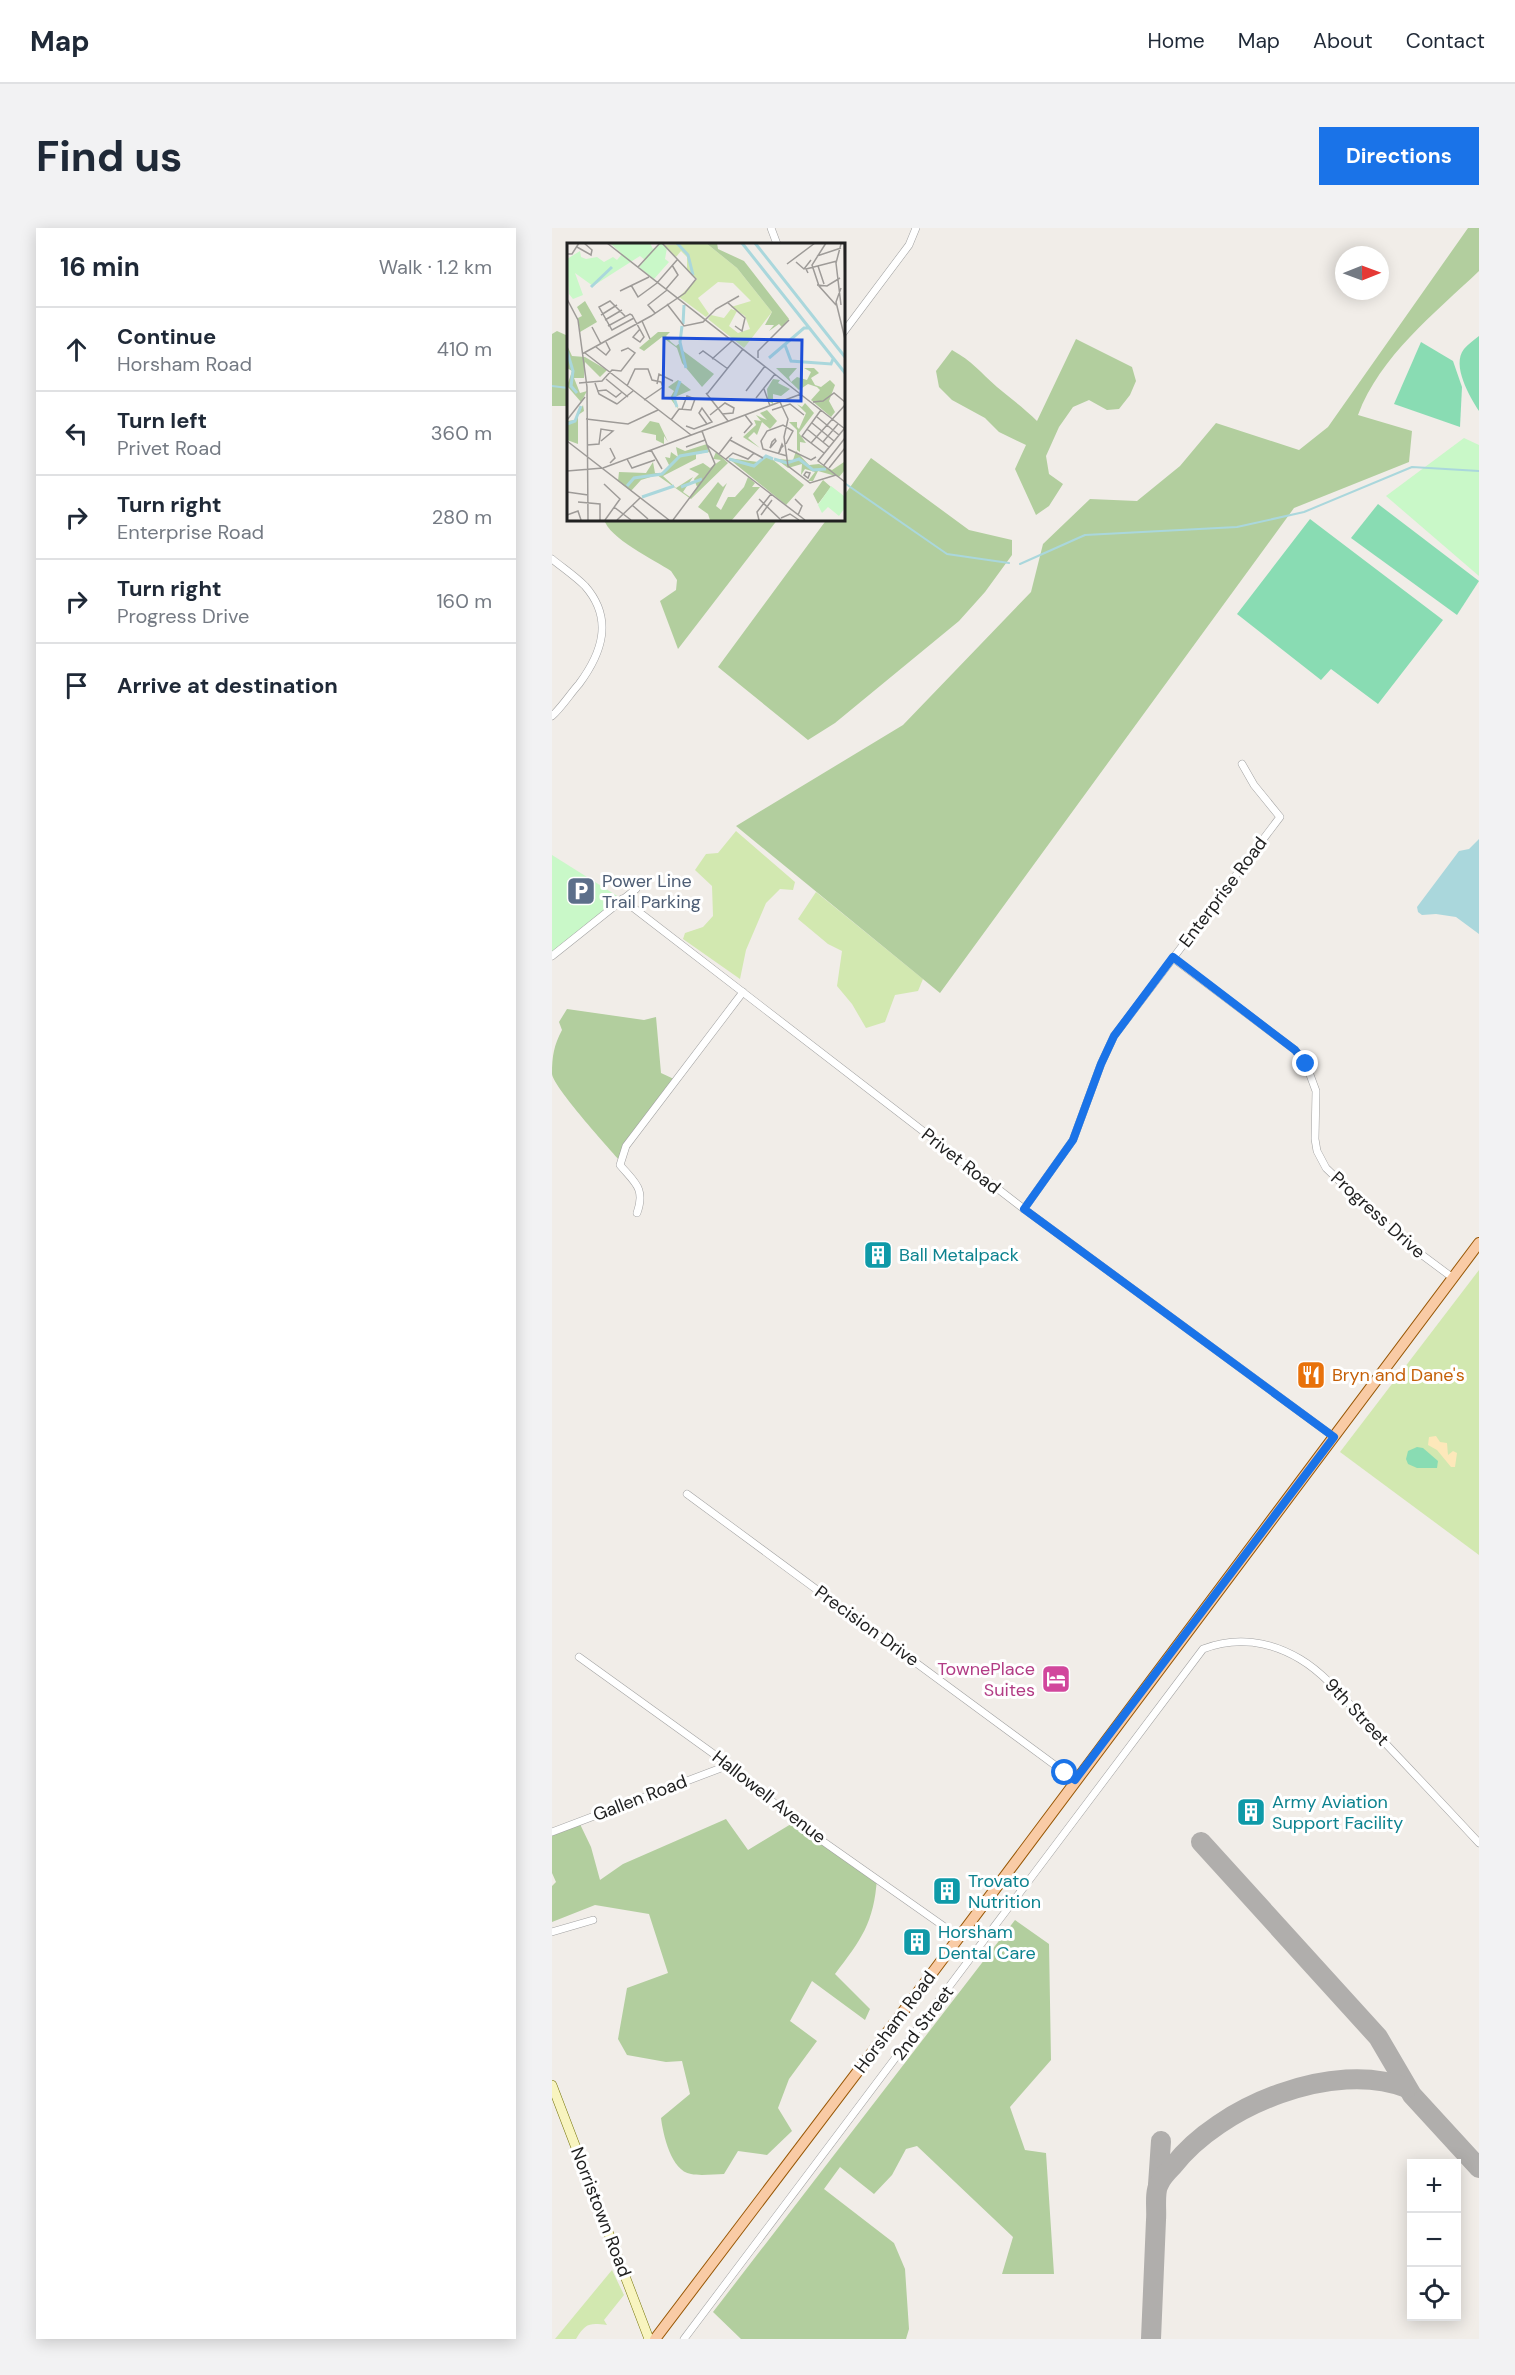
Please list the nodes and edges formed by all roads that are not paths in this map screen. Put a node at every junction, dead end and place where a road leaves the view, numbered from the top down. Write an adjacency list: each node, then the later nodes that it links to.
1 (771, 228): 3 (street)
2 (916, 228): 4 (street)
3 (777, 243)
4 (846, 323)
5 (552, 560): 6 (street)
6 (552, 716)
7 (1242, 764): 11 (street, Enterprise Road)
8 (636, 889): 9 (street)
9 (622, 899): 10 (street); 12 (street, Privet Road)
10 (552, 956)
11 (1173, 957): 13 (street, Enterprise Road); 16 (street, Progress Drive)
12 (742, 992): 13 (street, Privet Road); 14 (street)
13 (1024, 1209): 17 (street, Privet Road)
14 (637, 1213)
15 (1479, 1243): 16 (main road, Horsham Road)
16 (1453, 1278): 17 (main road, Horsham Road)
17 (1334, 1437): 22 (main road, Horsham Road)
18 (687, 1494): 22 (street, Precision Drive)
19 (1203, 1649): 24 (street, 9th Street); 31 (street, 2nd Street)
20 (579, 1657): 21 (street, Hallowell Avenue)
21 (729, 1765): 23 (street, Gallen Road); 27 (street, Hallowell Avenue)
22 (1075, 1780): 27 (main road, Horsham Road)
23 (552, 1832)
24 (1479, 1844)
25 (593, 1920): 26 (street)
26 (552, 1932)
27 (959, 1937): 30 (main road, Horsham Road)
28 (552, 2085): 29 (main road, Norristown Road)
29 (649, 2339)
30 (656, 2339)
31 (684, 2339)

